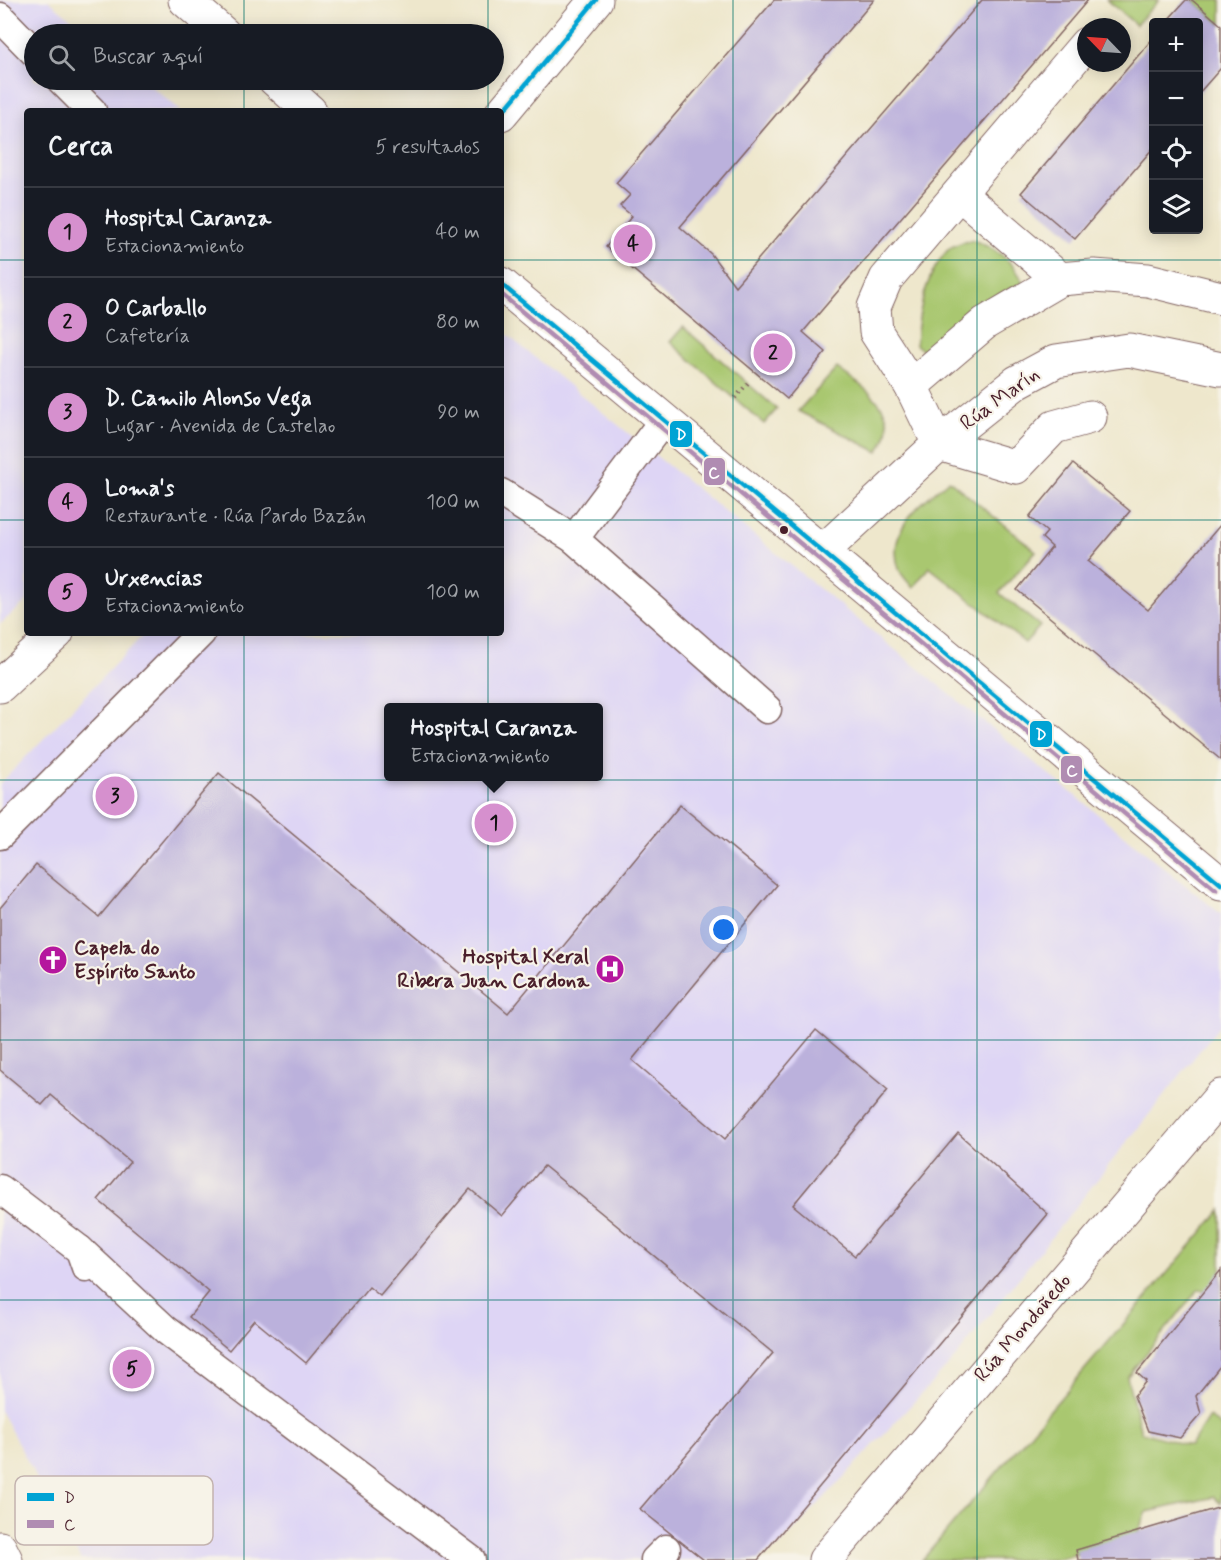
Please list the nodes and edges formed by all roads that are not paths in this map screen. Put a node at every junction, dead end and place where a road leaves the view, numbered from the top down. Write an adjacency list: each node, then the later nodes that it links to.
1 (185, 0): 4 (street)
2 (596, 0): 11 (street)
3 (0, 16): 5 (lane)
4 (213, 24)
5 (24, 41)
6 (1077, 55): 12 (street)
7 (72, 90): 9 (lane)
8 (286, 90): 10 (street)
9 (89, 108)
10 (307, 108)
11 (504, 110)
12 (960, 194): 13 (street); 17 (street)
13 (1060, 279): 15 (street); 17 (street)
14 (504, 287): 19 (street)
15 (1221, 298)
16 (1221, 369): 20 (street, Rúa Marín)
17 (911, 386): 20 (street)
18 (1090, 417): 20 (street)
19 (663, 421): 22 (lane); 23 (street)
20 (939, 444): 23 (street, Rúa Marín)
21 (504, 495): 22 (lane)
22 (574, 539): 27 (lane)
23 (822, 552): 29 (street)
24 (54, 636): 26 (street)
25 (198, 636): 28 (lane)
26 (0, 686)
27 (767, 709)
28 (0, 835)
29 (1221, 884)
30 (1221, 1096): 37 (street, Rúa Mondoñedo)
31 (0, 1189): 32 (lane)
32 (80, 1250): 33 (lane); 36 (lane)
33 (95, 1290)
34 (0, 1548): 35 (street)
35 (6, 1560)
36 (471, 1560)
37 (825, 1560)

